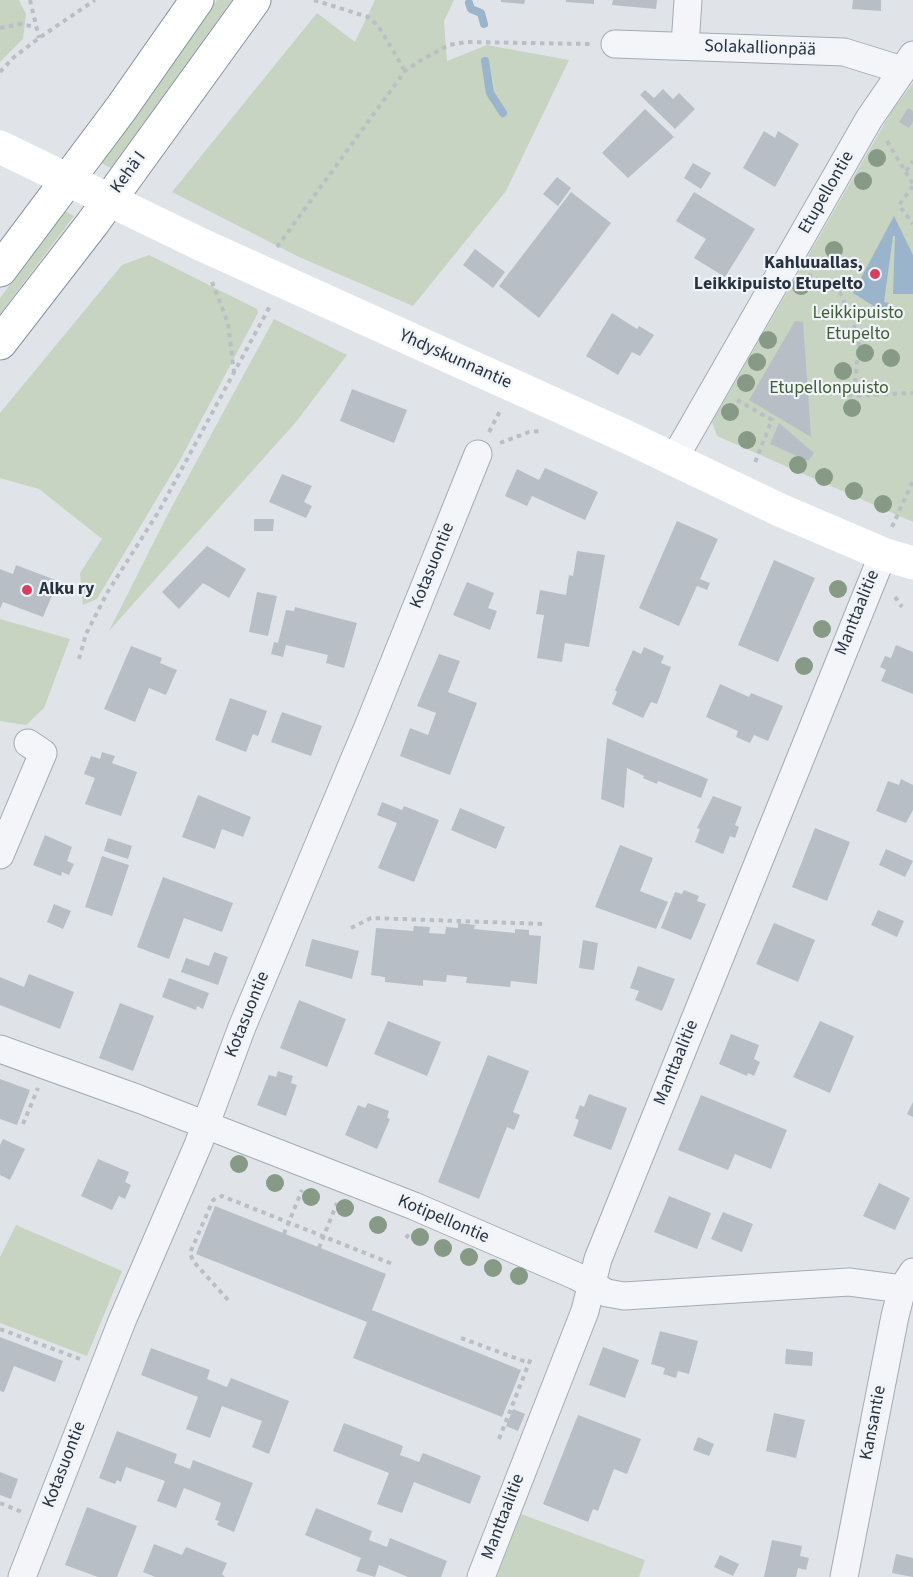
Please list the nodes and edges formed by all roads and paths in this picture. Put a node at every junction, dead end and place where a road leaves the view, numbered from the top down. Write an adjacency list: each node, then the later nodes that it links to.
1 (30, 0): 7 (path)
2 (95, 0): 9 (path)
3 (197, 0): 23 (main road)
4 (254, 0): 26 (main road, Kehä I)
5 (314, 0): 13 (path)
6 (688, 0): 11 (street)
7 (35, 27): 8 (path); 9 (path)
8 (0, 28)
9 (39, 38): 14 (path)
10 (615, 44): 11 (street, Solakallionpää); 13 (path)
11 (685, 46): 12 (street, Solakallionpää)
12 (908, 62): 22 (street, Etupellontie)
13 (405, 71): 21 (path)
14 (0, 72)
15 (882, 133): 18 (path)
16 (0, 147): 34 (main road, Yhdyskunnantie, bridge)
17 (913, 161): 18 (path)
18 (906, 171): 19 (path)
19 (913, 185): 20 (path)
20 (913, 224)
21 (272, 255)
22 (786, 261): 28 (street, Etupellontie); 31 (path)
23 (0, 270)
24 (210, 278): 27 (path)
25 (272, 301): 27 (path)
26 (0, 343)
27 (234, 374): 39 (path)
28 (715, 387): 34 (street, Etupellontie); 35 (path)
29 (830, 392): 31 (path)
30 (913, 393): 31 (path)
31 (854, 396)
32 (544, 431): 33 (path)
33 (478, 454): 47 (street, Kotasuontie)
34 (674, 459): 37 (main road, Yhdyskunnantie)
35 (754, 466)
36 (913, 481): 37 (path)
37 (896, 558): 38 (path); 56 (street, Manttaalitie)
38 (902, 607)
39 (79, 658)
40 (28, 743): 41 (street)
41 (0, 855)
42 (545, 924): 43 (path)
43 (351, 928)
44 (0, 1049): 45 (street, Kotipellontie)
45 (48, 1065): 46 (path); 47 (street, Kotipellontie)
46 (23, 1124)
47 (206, 1126): 56 (street, Kotipellontie); 66 (street, Kotasuontie)
48 (304, 1184): 50 (path)
49 (339, 1198): 52 (path)
50 (289, 1223): 51 (path); 52 (path); 57 (path)
51 (284, 1234)
52 (323, 1236): 53 (path); 54 (path)
53 (319, 1248)
54 (395, 1265)
55 (907, 1281): 56 (street, Kotipellontie); 68 (street, Kansantie)
56 (592, 1284): 67 (street, Manttaalitie)
57 (228, 1300)
58 (0, 1329): 60 (path)
59 (461, 1338): 62 (path)
60 (69, 1354)
61 (531, 1358): 62 (path)
62 (529, 1363): 63 (path)
63 (499, 1439)
64 (0, 1503): 65 (path)
65 (11, 1508)
66 (22, 1577)
67 (481, 1577)
68 (844, 1577)

